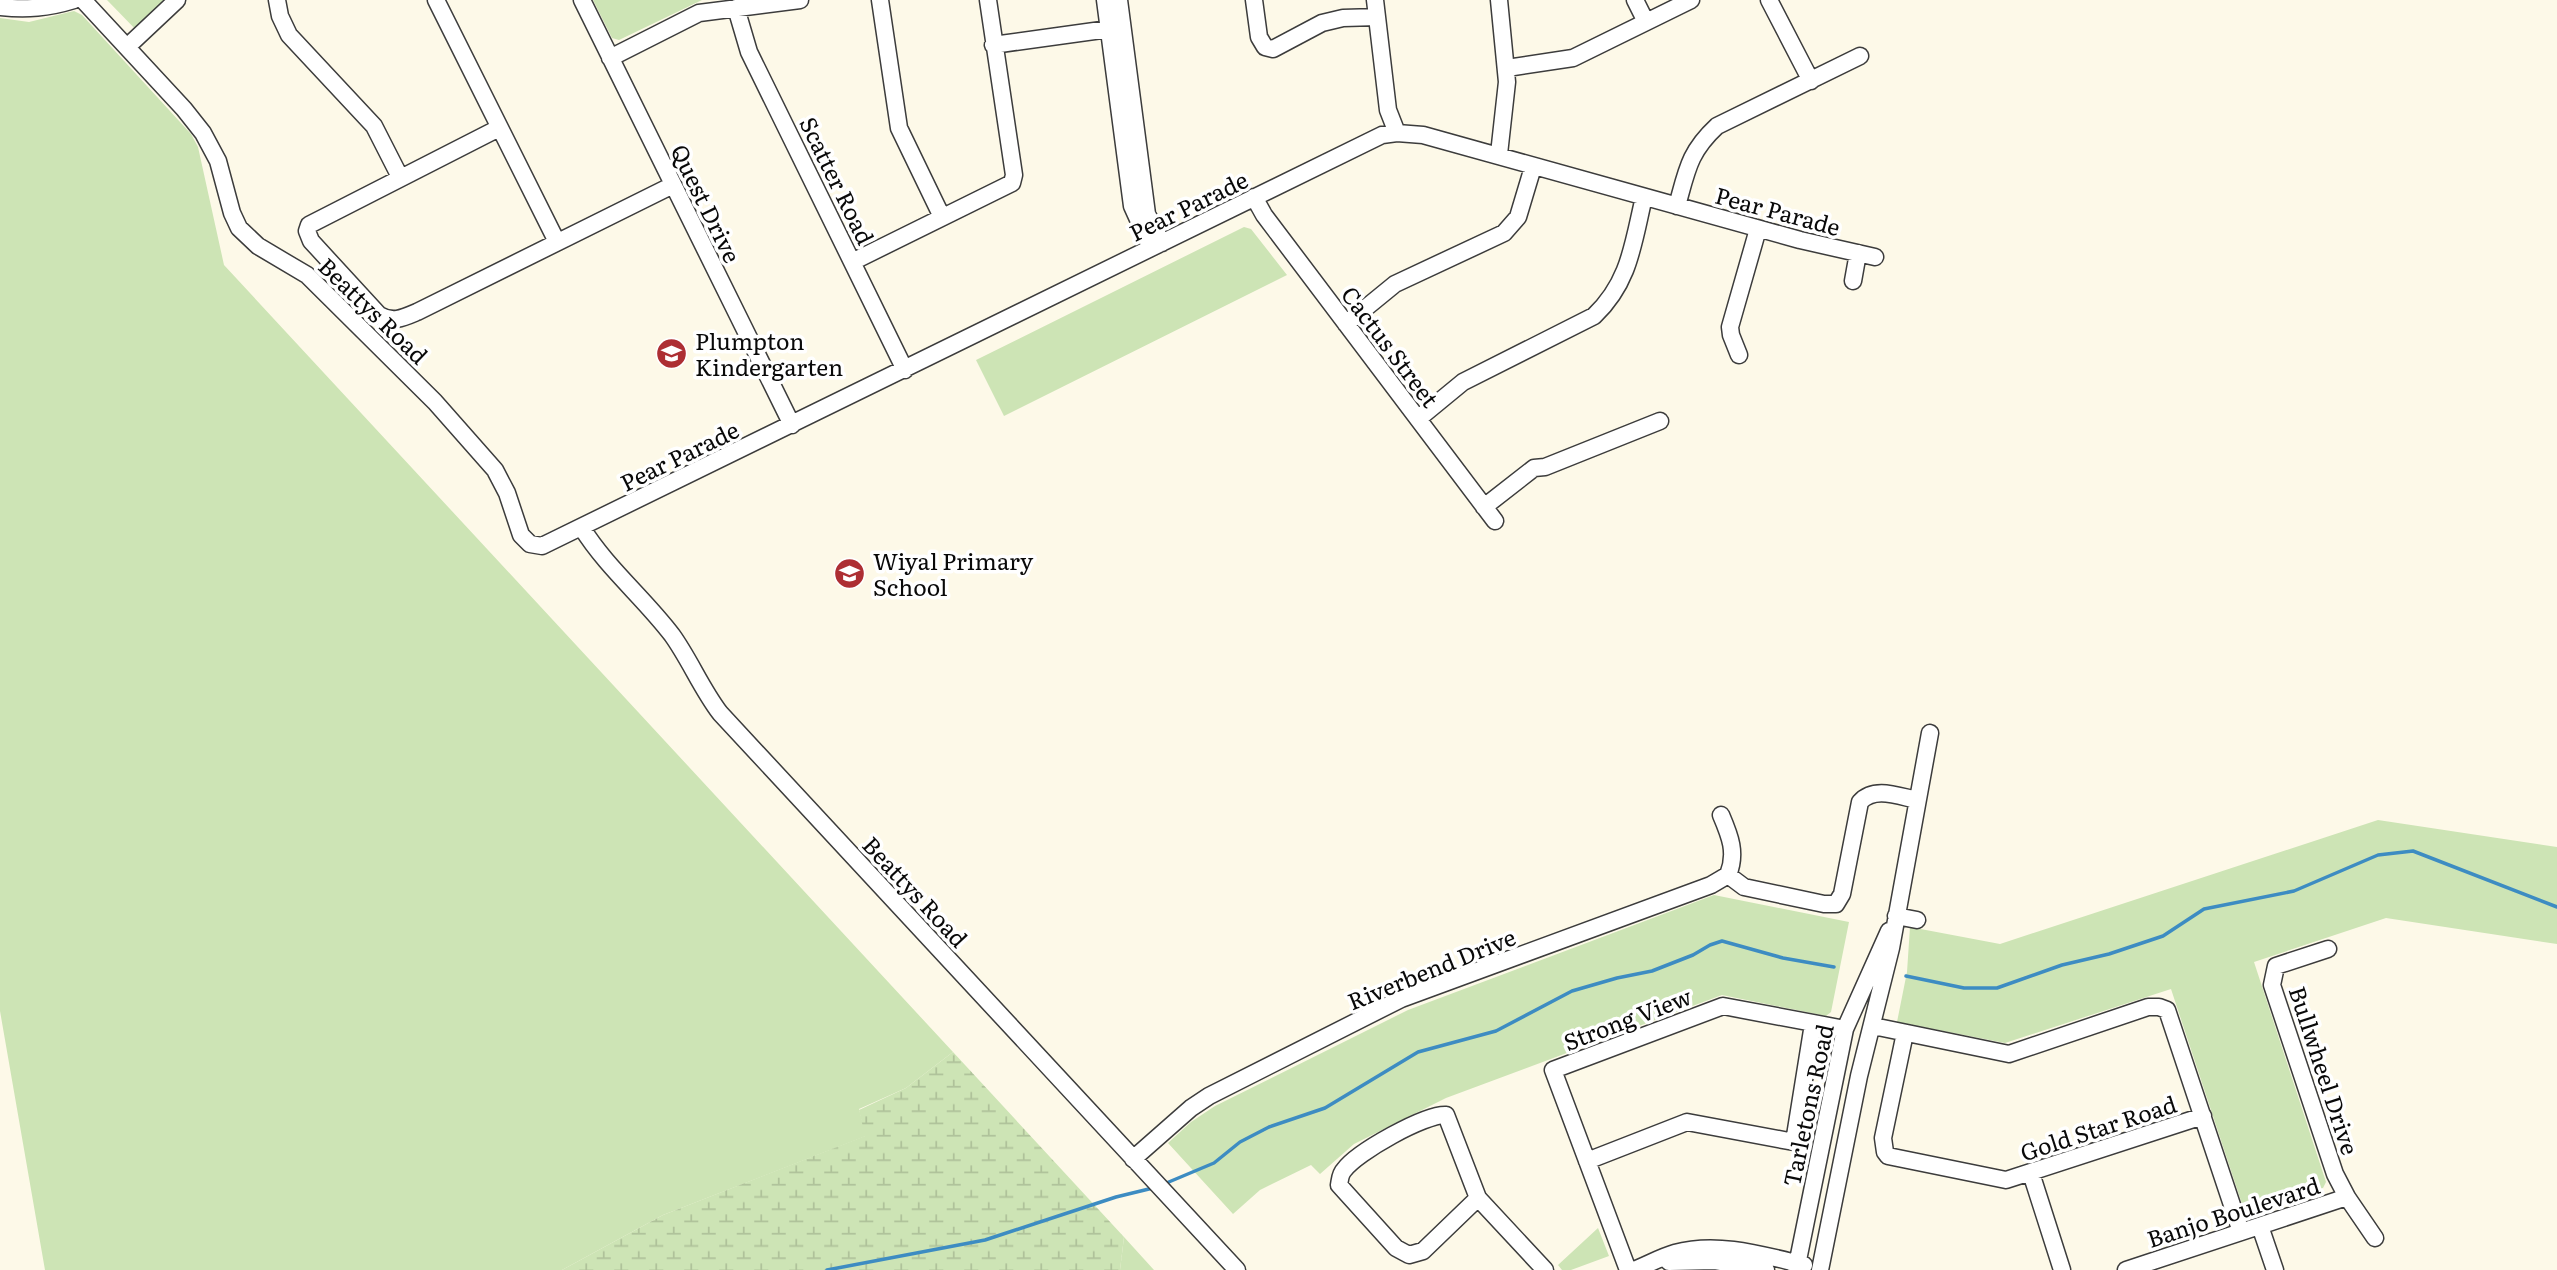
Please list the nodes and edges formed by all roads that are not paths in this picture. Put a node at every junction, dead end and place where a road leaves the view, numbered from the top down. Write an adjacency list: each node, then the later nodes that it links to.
1 (52, 0): 19 (street)
2 (74, 0): 20 (street)
3 (83, 0): 26 (street, Beattys Road)
4 (177, 0): 26 (street)
5 (277, 0): 37 (street)
6 (436, 0): 33 (street)
7 (582, 0): 28 (street, Quest Drive)
8 (800, 0): 21 (street)
9 (880, 0): 42 (street)
10 (988, 0): 25 (street)
11 (1105, 0): 24 (street)
12 (1118, 0): 24 (street)
13 (1254, 0): 22 (street)
14 (1375, 0): 22 (street)
15 (1499, 0): 29 (street)
16 (1634, 0): 23 (street)
17 (1691, 0): 23 (street)
18 (1769, 0): 31 (street)
19 (0, 1)
20 (0, 7)
21 (736, 8): 28 (street); 46 (street, Scatter Road)
22 (1377, 17): 34 (street)
23 (1646, 22): 29 (street)
24 (1115, 28): 25 (street); 45 (street)
25 (993, 45): 42 (street)
26 (127, 47): 57 (street, Beattys Road)
27 (1860, 56): 30 (street)
28 (610, 58): 38 (street, Quest Drive)
29 (1507, 68): 35 (street)
30 (1831, 71): 31 (street); 32 (street)
31 (1811, 81): 41 (street)
32 (1839, 87)
33 (499, 128): 37 (street); 44 (street)
34 (1397, 132): 35 (street, Pear Parade); 39 (street, Pear Parade)
35 (1499, 154): 36 (street, Pear Parade)
36 (1533, 167): 40 (street, Pear Parade); 48 (street)
37 (400, 177): 44 (street)
38 (673, 184): 44 (street); 53 (street, Quest Drive)
39 (1254, 197): 45 (street, Pear Parade); 48 (street, Cactus Street)
40 (1644, 197): 41 (street, Pear Parade); 51 (street)
41 (1677, 206): 43 (street, Pear Parade)
42 (942, 217): 46 (street)
43 (1758, 229): 47 (street, Pear Parade); 49 (street)
44 (557, 242)
45 (1157, 246): 50 (street, Pear Parade)
46 (852, 261): 50 (street, Scatter Road)
47 (1853, 281)
48 (1346, 324): 51 (street, Cactus Street)
49 (1739, 355)
50 (905, 370): 53 (street, Pear Parade)
51 (1418, 419): 54 (street, Cactus Street)
52 (1660, 421): 54 (street)
53 (792, 425): 56 (street, Pear Parade)
54 (1484, 507): 55 (street, Cactus Street)
55 (1495, 521)
56 (582, 528): 57 (street, Pear Parade); 70 (street, Beattys Road)
57 (557, 540)
58 (1930, 733): 59 (street, Tarletons Road)
59 (1917, 800): 61 (street); 62 (street, Tarletons Road)
60 (1721, 815): 61 (street)
61 (1728, 875): 70 (street, Riverbend Drive)
62 (1896, 916): 63 (street); 66 (street, Tarletons Road); 67 (street, Tarletons Road)
63 (1917, 920)
64 (2328, 949): 73 (street, Bullwheel Drive)
65 (1813, 1024): 67 (street, Strong View); 71 (street); 71 (street, Strong View)
66 (1873, 1026): 68 (street); 80 (street, Tarletons Road)
67 (1844, 1029): 80 (street, Tarletons Road)
68 (1905, 1033): 69 (street); 72 (street, Gold Star Road)
69 (2203, 1116): 72 (street, Gold Star Road); 76 (street)
70 (1133, 1159): 81 (street, Beattys Road)
71 (1587, 1161): 83 (street, Strong View)
72 (2031, 1173): 85 (street)
73 (2347, 1197): 75 (street, Banjo Boulevard); 77 (street, Banjo Boulevard)
74 (1478, 1198): 74 (street); 82 (street)
75 (2260, 1226): 76 (street, Banjo Boulevard); 87 (street)
76 (2241, 1232): 78 (street, Banjo Boulevard)
77 (2375, 1238)
78 (2157, 1265): 86 (street, Banjo Boulevard)
79 (1640, 1268): 80 (street); 84 (street)
80 (1812, 1268)
81 (1237, 1270)
82 (1545, 1270)
83 (1628, 1270)
84 (1766, 1270)
85 (2062, 1270)
86 (2126, 1270)
87 (2274, 1270)

